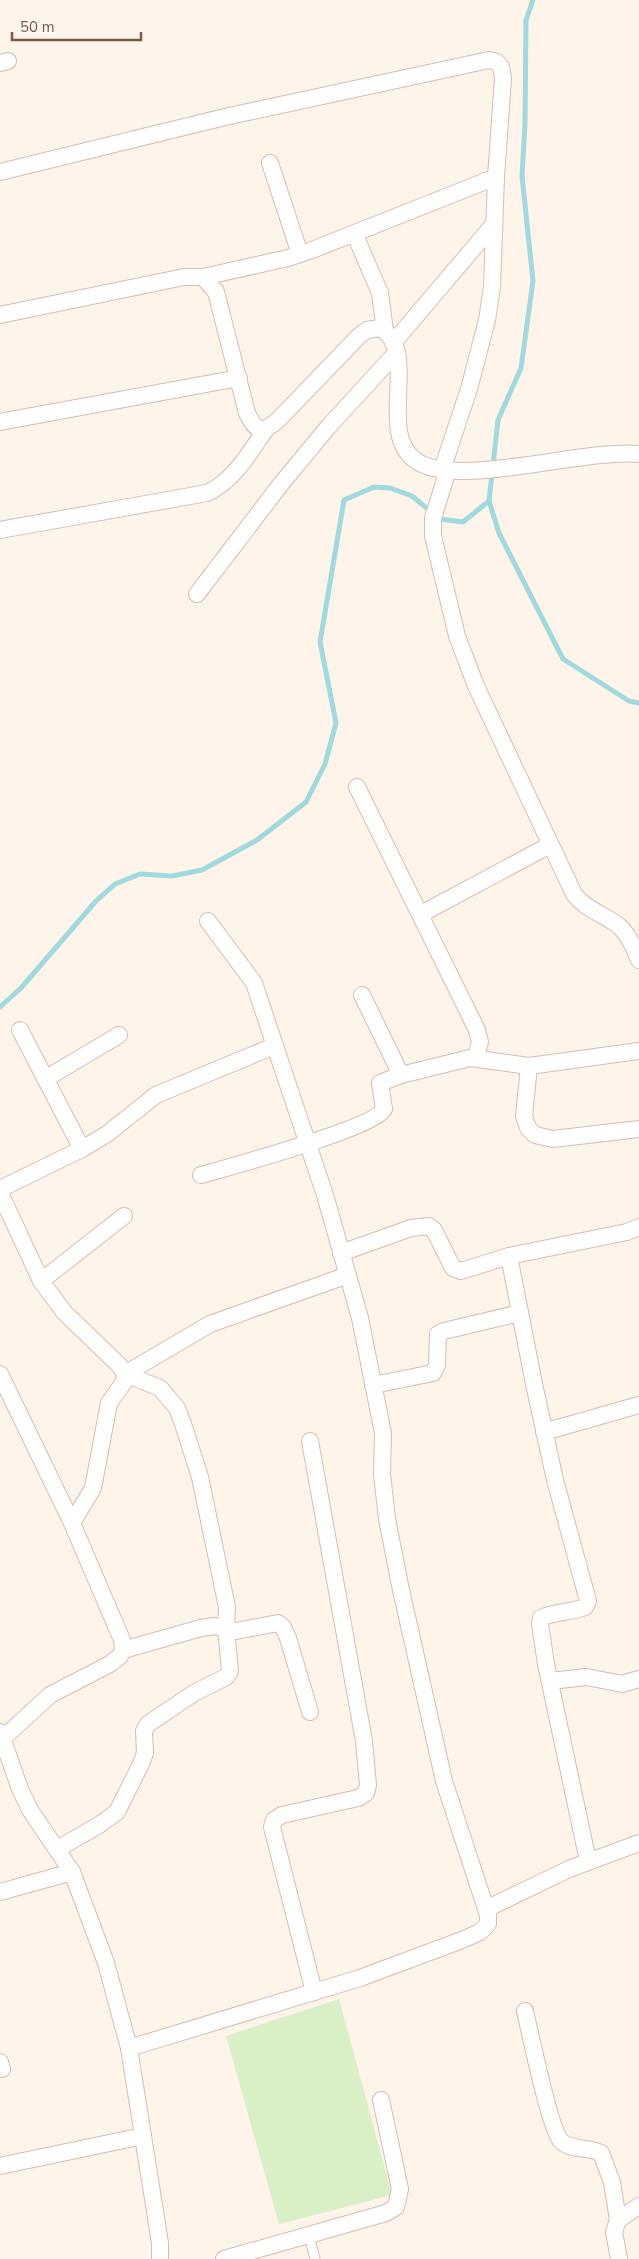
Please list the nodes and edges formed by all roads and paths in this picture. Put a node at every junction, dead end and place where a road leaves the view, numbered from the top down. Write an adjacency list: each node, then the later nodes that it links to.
1 (270, 163): 6 (street)
2 (0, 172): 3 (street)
3 (496, 177): 4 (street); 5 (street)
4 (494, 224): 9 (street); 14 (street)
5 (355, 235): 6 (street); 9 (street)
6 (300, 254): 7 (street)
7 (203, 277): 8 (street); 10 (street)
8 (0, 316)
9 (391, 342): 12 (street); 14 (street); 16 (street)
10 (239, 378): 11 (street); 12 (street)
11 (0, 422)
12 (266, 429): 15 (street)
13 (639, 454): 14 (street)
14 (445, 470): 18 (street)
15 (0, 530)
16 (197, 594)
17 (357, 787): 19 (street)
18 (550, 844): 19 (street); 21 (street)
19 (421, 914): 27 (street)
20 (208, 921): 25 (street)
21 (639, 960)
22 (362, 995): 29 (street)
23 (20, 1030): 30 (street)
24 (119, 1035): 30 (street)
25 (274, 1046): 32 (street); 33 (street)
26 (639, 1051): 28 (street)
27 (476, 1057): 28 (street); 29 (street)
28 (529, 1066): 31 (street)
29 (401, 1075): 32 (street)
30 (46, 1079): 33 (street)
31 (639, 1129)
32 (308, 1143): 34 (street); 39 (street)
33 (82, 1149): 35 (street)
34 (200, 1175)
35 (0, 1189)
36 (0, 1193): 42 (street)
37 (124, 1216): 42 (street)
38 (639, 1228): 40 (street)
39 (341, 1253): 40 (street); 41 (street)
40 (509, 1256): 43 (street)
41 (348, 1275): 45 (street); 46 (street)
42 (41, 1281): 45 (street)
43 (520, 1313): 46 (street); 48 (street)
44 (0, 1374): 50 (street)
45 (125, 1374): 50 (street); 51 (street)
46 (374, 1385): 62 (street)
47 (639, 1406): 48 (street)
48 (544, 1432): 54 (street)
49 (310, 1441): 63 (street)
50 (72, 1523): 52 (street)
51 (226, 1629): 52 (street); 55 (street); 58 (street)
52 (123, 1650): 56 (street)
53 (639, 1679): 54 (street)
54 (550, 1681): 59 (street)
55 (310, 1712)
56 (1, 1737): 58 (street)
57 (639, 1843): 59 (street)
58 (57, 1849): 60 (street)
59 (588, 1861): 62 (street)
60 (72, 1872): 61 (street); 65 (street)
61 (0, 1892)
62 (486, 1909): 63 (street)
63 (314, 1992): 65 (street)
64 (525, 2011): 70 (street)
65 (129, 2048): 67 (street)
66 (381, 2100): 71 (street)
67 (143, 2136): 68 (street); 72 (street)
68 (0, 2166)
69 (639, 2206): 70 (street)
70 (618, 2220): 75 (street)
71 (309, 2235): 73 (street); 74 (lane)
72 (160, 2259)
73 (224, 2259)
74 (315, 2259)
75 (619, 2259)

